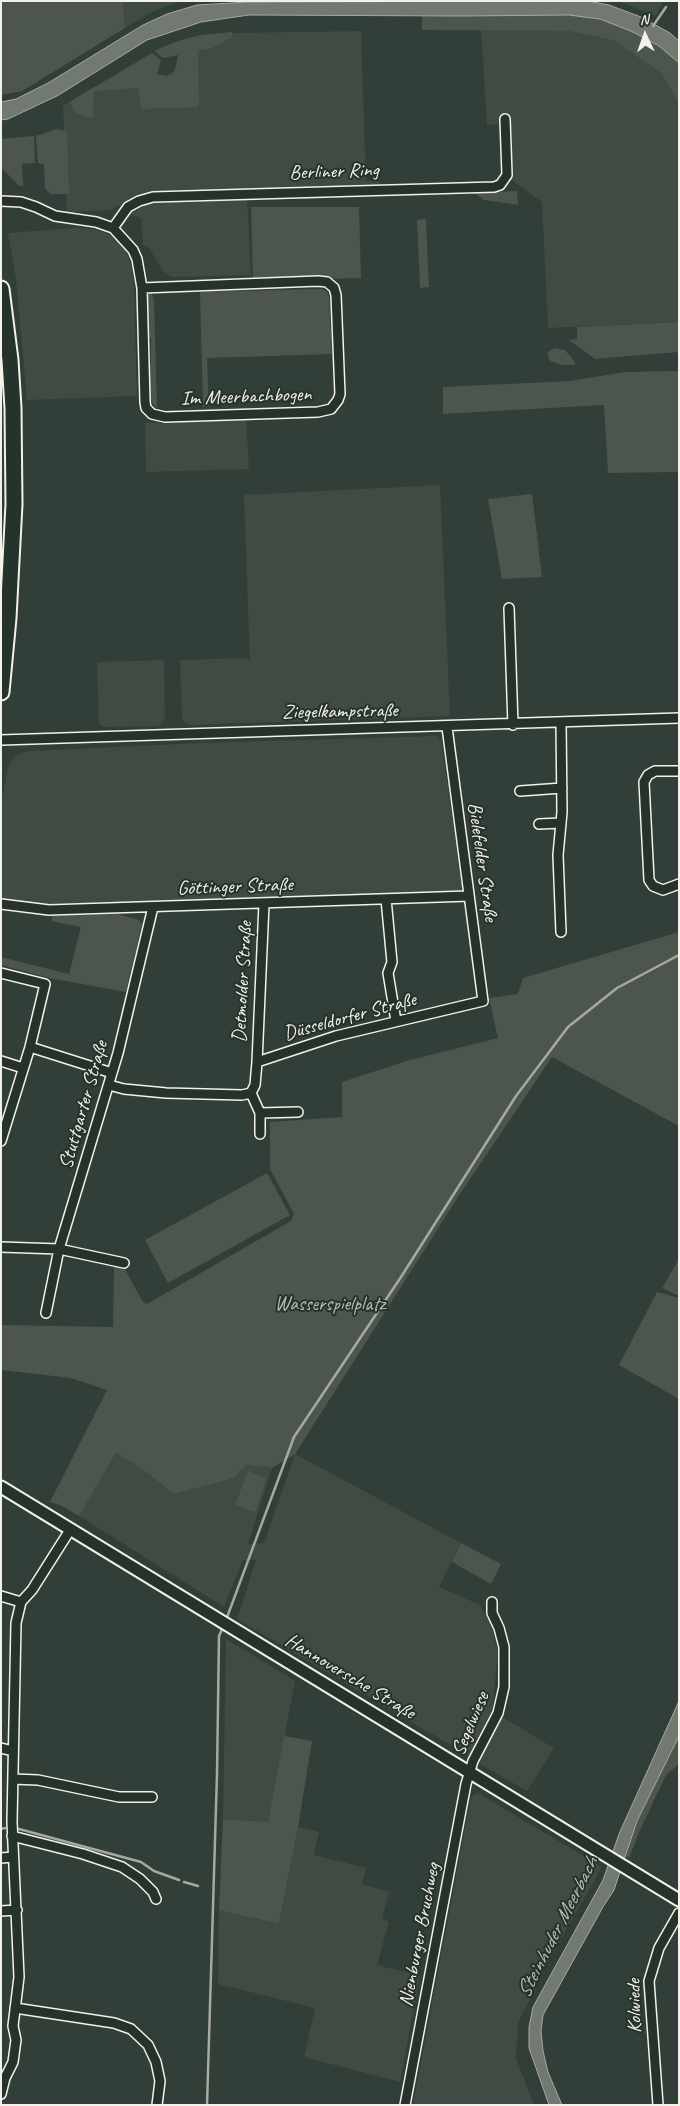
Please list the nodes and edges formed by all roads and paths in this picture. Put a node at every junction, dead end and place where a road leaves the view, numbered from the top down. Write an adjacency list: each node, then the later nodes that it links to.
1 (505, 120): 3 (street, Berliner Ring)
2 (1, 201): 3 (street)
3 (113, 228): 4 (street, Im Meerbachbogen)
4 (142, 288): 4 (street, Im Meerbachbogen)
5 (1, 289): 6 (main road)
6 (7, 409): 8 (main road)
7 (508, 608): 11 (street)
8 (1, 692)
9 (679, 718): 10 (street, Ziegelkampstraße)
10 (561, 722): 11 (street, Ziegelkampstraße); 15 (street)
11 (513, 724): 12 (street, Ziegelkampstraße)
12 (447, 727): 13 (street, Ziegelkampstraße); 20 (street, Bielefelder Straße)
13 (1, 740)
14 (679, 771): 19 (street)
15 (562, 788): 16 (street); 17 (street)
16 (520, 791)
17 (561, 823): 18 (street); 25 (street)
18 (539, 824)
19 (679, 884)
20 (469, 896): 21 (street, Göttinger Straße); 27 (street, Bielefelder Straße)
21 (386, 899): 23 (street, Göttinger Straße); 28 (street)
22 (1, 904): 24 (street, Göttinger Straße)
23 (264, 904): 24 (street, Göttinger Straße); 31 (street, Detmolder Straße)
24 (153, 907): 33 (street, Stuttgarter Straße)
25 (561, 932)
26 (1, 973): 29 (street)
27 (483, 1001): 28 (street, Düsseldorfer Straße)
28 (396, 1022): 31 (street, Düsseldorfer Straße)
29 (30, 1046): 32 (street); 33 (street)
30 (1, 1061): 32 (street)
31 (257, 1062): 35 (street)
32 (23, 1068): 39 (street)
33 (112, 1073): 34 (street, Stuttgarter Straße)
34 (109, 1085): 35 (street); 41 (street, Stuttgarter Straße)
35 (251, 1093): 36 (street)
36 (260, 1112): 37 (street); 38 (street)
37 (298, 1112)
38 (260, 1134)
39 (1, 1141)
40 (1, 1247): 41 (street)
41 (59, 1249): 42 (street); 43 (street, Stuttgarter Straße)
42 (124, 1263)
43 (46, 1313)
44 (1, 1487): 45 (street, Hannoversche Straße)
45 (70, 1530): 47 (street); 51 (street, Hannoversche Straße)
46 (1, 1596): 47 (street)
47 (22, 1602): 50 (street)
48 (492, 1602): 51 (street, Segelwiese)
49 (1, 1748): 50 (street)
50 (13, 1751): 52 (street)
51 (469, 1772): 58 (street, Hannoversche Straße); 65 (street, Nienburger Bruchweg)
52 (13, 1779): 53 (street); 54 (street)
53 (152, 1797)
54 (12, 1836): 56 (street); 57 (street)
55 (1, 1858): 56 (street)
56 (13, 1858): 59 (street)
57 (156, 1898)
58 (679, 1900)
59 (17, 1910): 60 (street); 62 (street)
60 (1, 1911)
61 (679, 1913): 66 (street, Kolwiede)
62 (15, 2008): 63 (street); 64 (street)
63 (1, 2094)
64 (157, 2105)
65 (405, 2105)
66 (658, 2105)

